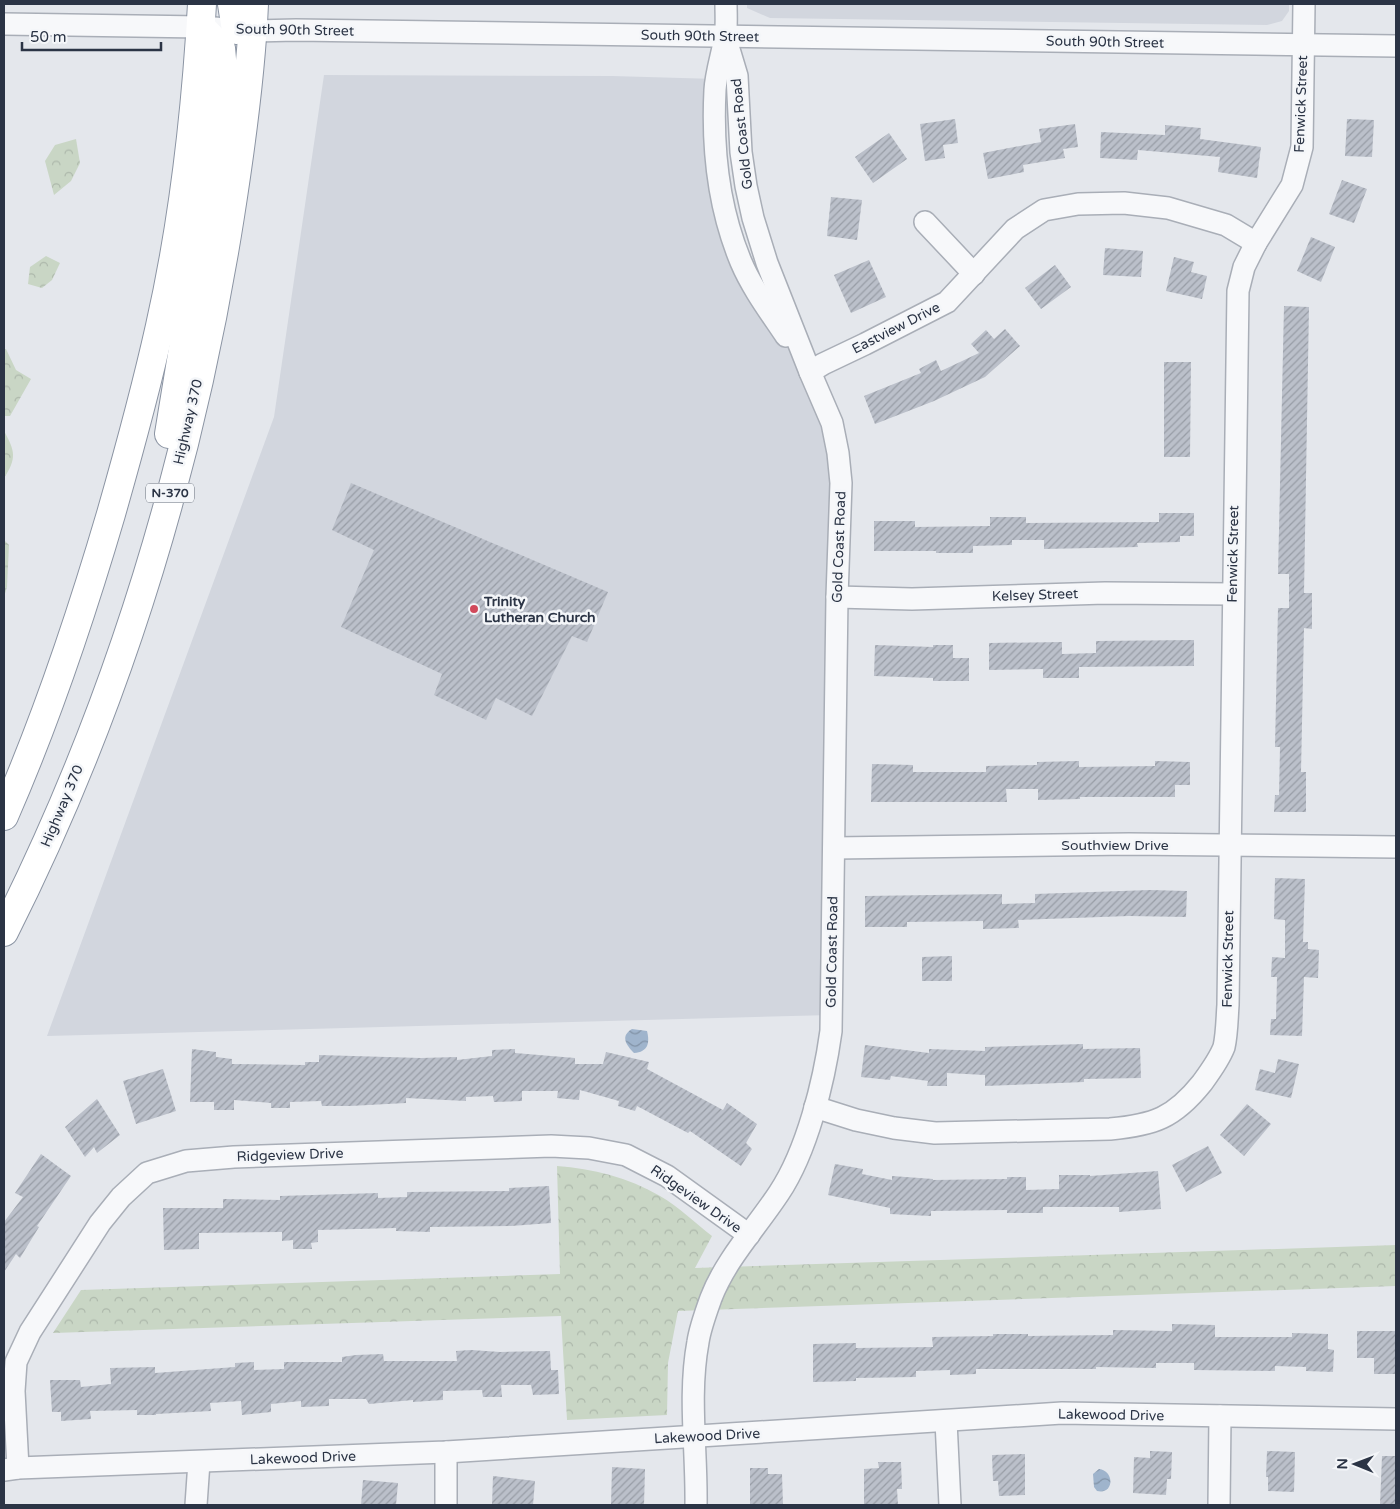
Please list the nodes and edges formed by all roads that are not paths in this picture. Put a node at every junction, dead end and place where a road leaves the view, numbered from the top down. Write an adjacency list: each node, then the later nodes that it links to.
1 (254, 4): 5 (highway, Highway 370 / N-370)
2 (726, 4): 7 (street, Gold Coast Road)
3 (1304, 4): 8 (street, Fenwick Street)
4 (202, 16): 5 (street, South 90th Street); 6 (street, South 90th Street); 14 (highway); 17 (highway)
5 (240, 21): 7 (street, South 90th Street); 14 (highway, Highway 370 / N-370)
6 (4, 24)
7 (725, 36): 8 (street, South 90th Street); 13 (street, Gold Coast Road)
8 (1303, 45): 9 (street, South 90th Street); 11 (street, Fenwick Street)
9 (1396, 46)
10 (924, 222): 12 (street)
11 (1256, 243): 12 (street, Eastview Drive); 15 (street, Fenwick Street)
12 (974, 274): 13 (street, Eastview Drive)
13 (810, 372): 16 (street, Gold Coast Road)
14 (148, 568): 21 (highway, Highway 370 / N-370)
15 (1233, 594): 16 (street, Kelsey Street); 18 (street, Fenwick Street)
16 (837, 597): 20 (street, Gold Coast Road)
17 (4, 816)
18 (1230, 845): 19 (street, Southview Drive); 20 (street, Southview Drive); 22 (street, Fenwick Street)
19 (1396, 847)
20 (834, 848): 22 (street, Gold Coast Road)
21 (4, 932)
22 (815, 1107): 23 (street, Gold Coast Road)
23 (748, 1236): 27 (street, Gold Coast Road); 30 (street, Ridgeview Drive)
24 (1220, 1416): 25 (street, Lakewood Drive); 26 (street, Lakewood Drive); 35 (street)
25 (1396, 1419)
26 (946, 1421): 27 (street, Lakewood Drive); 34 (street)
27 (693, 1437): 28 (street, Lakewood Drive); 33 (street, Gold Coast Road)
28 (446, 1452): 29 (street, Lakewood Drive); 32 (street)
29 (199, 1462): 30 (street, Lakewood Drive); 31 (street)
30 (11, 1469)
31 (196, 1505)
32 (446, 1505)
33 (696, 1505)
34 (950, 1505)
35 (1219, 1505)

